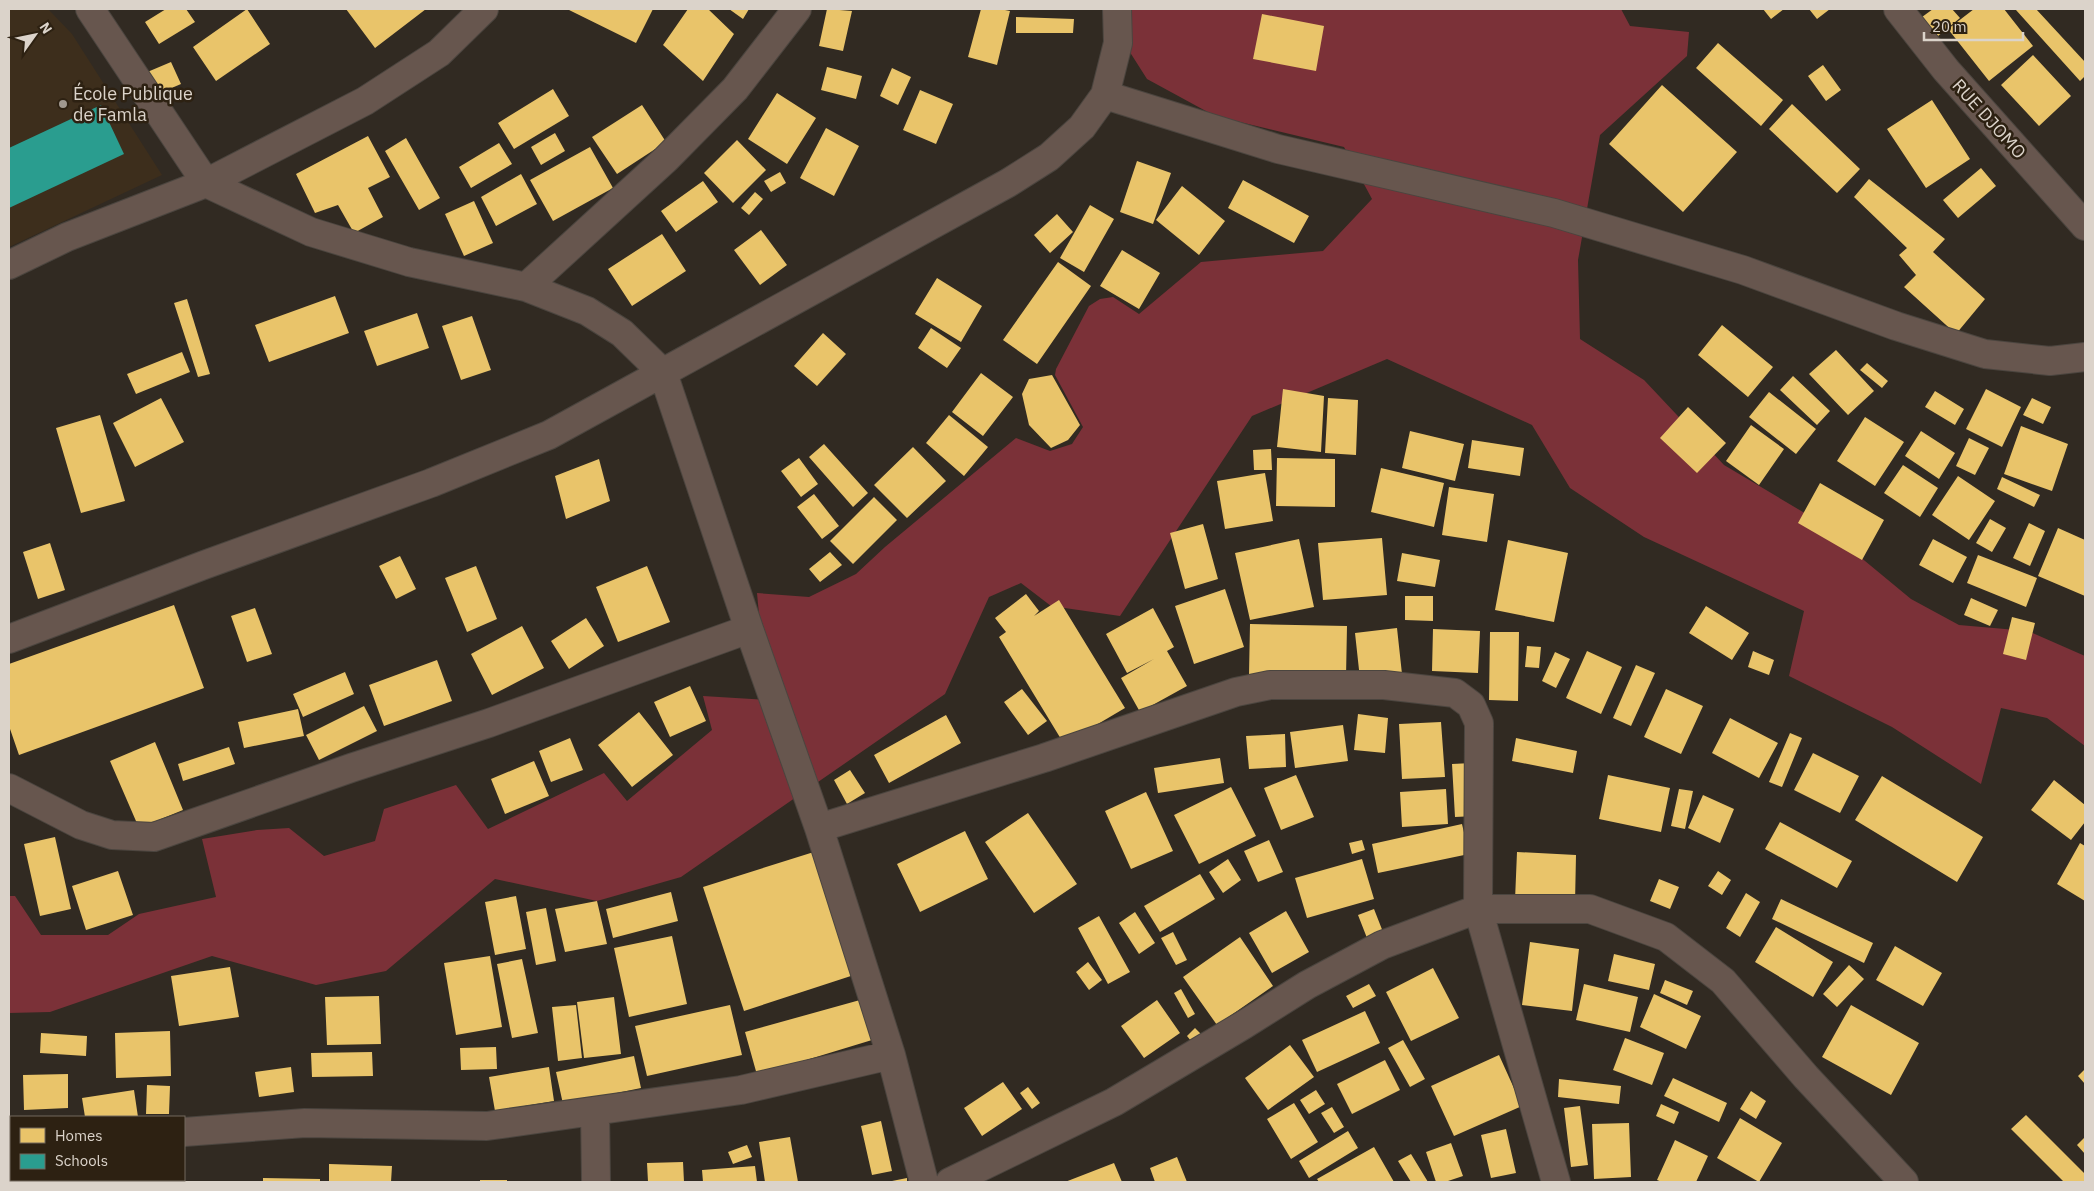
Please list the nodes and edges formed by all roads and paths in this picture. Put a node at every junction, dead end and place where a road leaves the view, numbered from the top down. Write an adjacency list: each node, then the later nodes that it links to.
1 (90, 9): 7 (street)
2 (484, 9): 7 (street)
3 (797, 9): 10 (street)
4 (1117, 9): 6 (street)
5 (1898, 9): 8 (street, RUE DJOMO)
6 (1105, 94): 11 (street); 12 (street)
7 (206, 183): 9 (street); 10 (street)
8 (2085, 226)
9 (9, 265)
10 (526, 287): 12 (street)
11 (2085, 357)
12 (663, 373): 13 (street); 14 (street)
13 (749, 629): 15 (street); 16 (street)
14 (9, 640)
15 (9, 788)
16 (819, 828): 17 (street); 18 (street)
17 (1478, 908): 23 (street); 24 (street); 25 (street)
18 (892, 1055): 19 (street); 22 (street)
19 (595, 1111): 20 (street); 21 (street)
20 (185, 1132)
21 (596, 1182)
22 (924, 1182)
23 (950, 1182)
24 (1556, 1182)
25 (1904, 1182)

